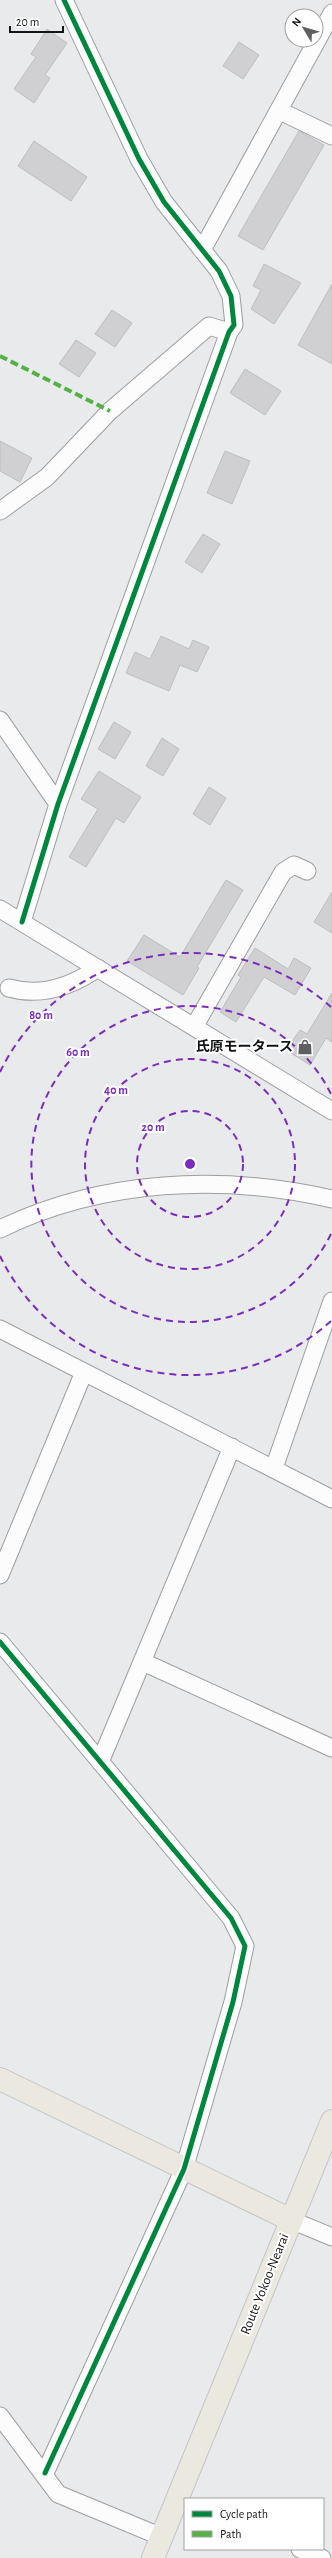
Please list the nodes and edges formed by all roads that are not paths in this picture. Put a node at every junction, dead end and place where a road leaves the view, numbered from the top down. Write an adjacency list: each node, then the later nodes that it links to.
1 (64, 0): 5 (street)
2 (332, 13): 3 (street)
3 (280, 111): 4 (street); 5 (street)
4 (332, 136)
5 (202, 250): 6 (street)
6 (229, 332): 7 (street); 9 (street)
7 (0, 511)
8 (0, 720): 9 (street)
9 (58, 804): 12 (street)
10 (307, 872): 15 (street)
11 (0, 910): 12 (street)
12 (22, 922): 13 (street)
13 (98, 968): 14 (street); 15 (street)
14 (9, 988)
15 (194, 1026): 16 (street)
16 (332, 1110)
17 (332, 1198): 18 (street)
18 (0, 1229)
19 (332, 1301): 23 (street)
20 (0, 1329): 21 (street)
21 (84, 1372): 22 (street); 25 (street)
22 (232, 1447): 23 (street); 27 (street)
23 (274, 1468): 24 (street)
24 (332, 1499)
25 (0, 1576)
26 (0, 1642): 29 (street)
27 (143, 1662): 28 (street); 29 (street)
28 (332, 1748)
29 (100, 1762): 32 (street)
30 (0, 2079): 32 (main road, Route Yokoo-Nearai)
31 (332, 2121): 33 (main road)
32 (184, 2169): 33 (main road, Route Yokoo-Nearai); 36 (street)
33 (291, 2220): 34 (street); 37 (main road, Route Yokoo-Nearai)
34 (332, 2237)
35 (0, 2416): 36 (street)
36 (45, 2473): 38 (street)
37 (181, 2501): 38 (main road, Route Yokoo-Nearai)
38 (162, 2537): 40 (main road, Route Yokoo-Nearai)
39 (302, 2550): 41 (street)
40 (153, 2558)
41 (322, 2558)

